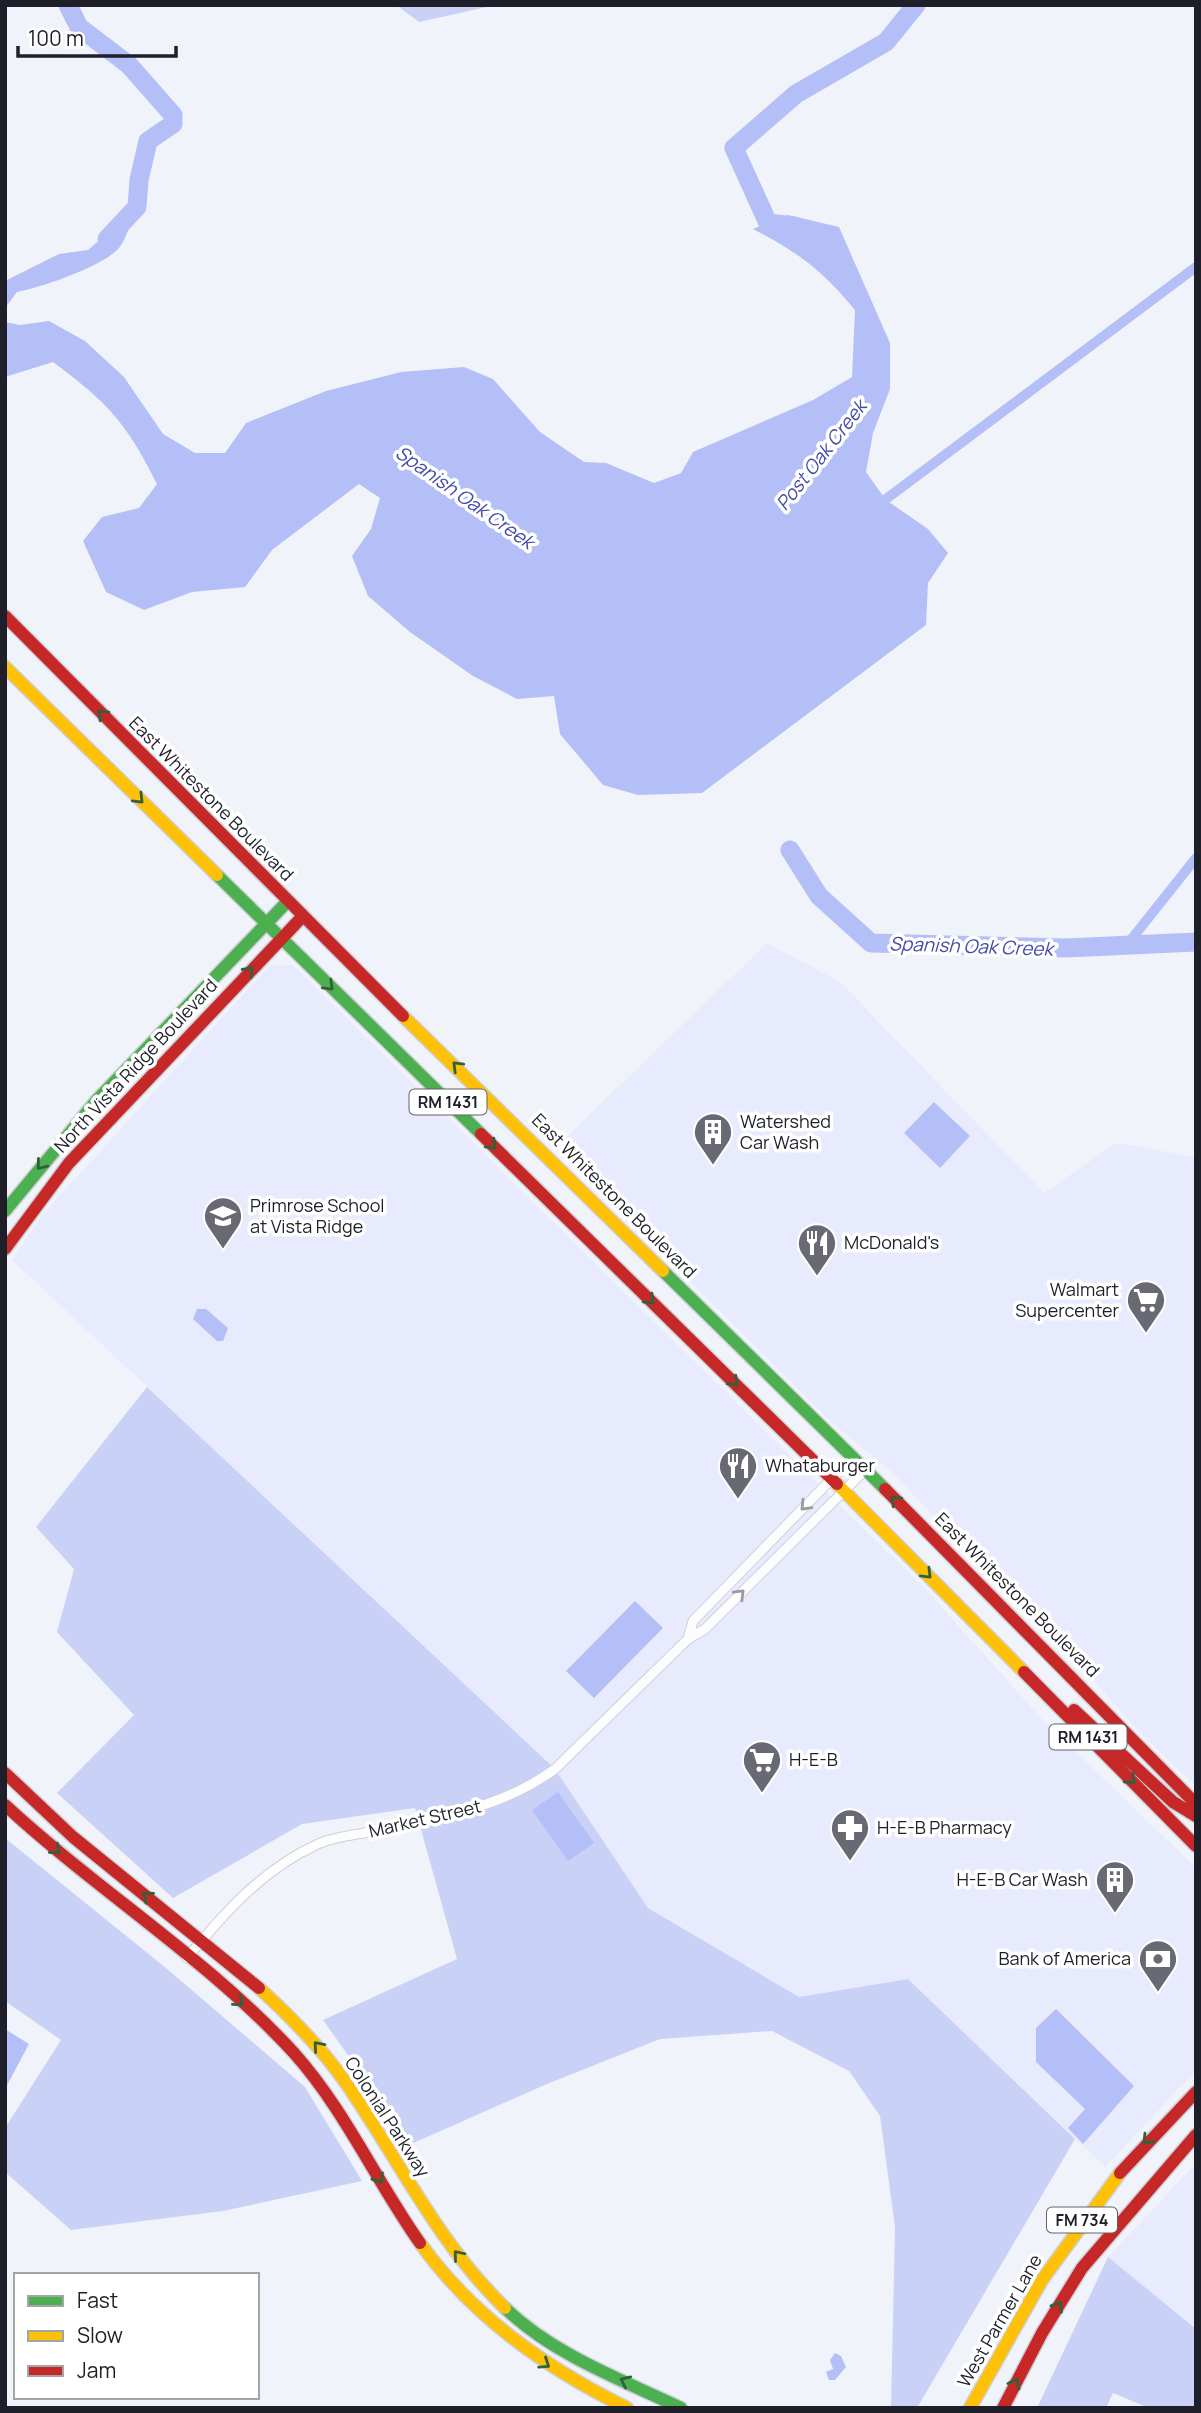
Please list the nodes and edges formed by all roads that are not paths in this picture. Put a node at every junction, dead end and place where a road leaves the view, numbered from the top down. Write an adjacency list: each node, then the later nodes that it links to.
1 (5, 616): 3 (main road, East Whitestone Boulevard / RM 1431, one-way to 1)
2 (5, 667): 5 (main road, RM 1431, one-way to 5)
3 (288, 901): 4 (main road, East Whitestone Boulevard / RM 1431); 5 (main road, North Vista Ridge Boulevard)
4 (303, 916): 6 (main road, North Vista Ridge Boulevard); 9 (main road, East Whitestone Boulevard / RM 1431, one-way to 4)
5 (266, 925): 6 (main road, RM 1431); 7 (main road, North Vista Ridge Boulevard, one-way to 7)
6 (281, 938): 8 (main road, North Vista Ridge Boulevard, one-way to 6); 11 (main road, RM 1431, one-way to 11)
7 (5, 1212)
8 (5, 1249)
9 (853, 1457): 10 (main road, East Whitestone Boulevard / RM 1431); 11 (street, Market Street)
10 (865, 1470): 12 (street, Market Street); 17 (main road, East Whitestone Boulevard / RM 1431, one-way to 10)
11 (832, 1478): 12 (main road, RM 1431); 14 (street, Market Street, one-way to 14)
12 (845, 1491): 13 (main road, RM 1431, one-way to 13); 14 (street, Market Street, one-way to 12)
13 (980, 1627): 17 (main road); 18 (main road, RM 1431, one-way to 18)
14 (688, 1639): 19 (street, Market Street)
15 (5, 1773): 19 (main road, Colonial Parkway, one-way to 15)
16 (5, 1805): 20 (main road, Colonial Parkway, one-way to 20)
17 (1195, 1807)
18 (1196, 1846)
19 (201, 1941): 20 (street, Market Street); 23 (main road, Colonial Parkway, one-way to 19)
20 (187, 1958): 24 (main road, Colonial Parkway, one-way to 24)
21 (1196, 2092): 27 (main road, West Parmer Lane / FM 734, one-way to 27)
22 (1196, 2135): 28 (main road, FM 734, one-way to 22)
23 (503, 2306): 24 (main road); 26 (main road, Colonial Parkway, one-way to 23)
24 (491, 2322): 25 (main road, Colonial Parkway, one-way to 25)
25 (627, 2408)
26 (681, 2408)
27 (970, 2408)
28 (1003, 2408)

